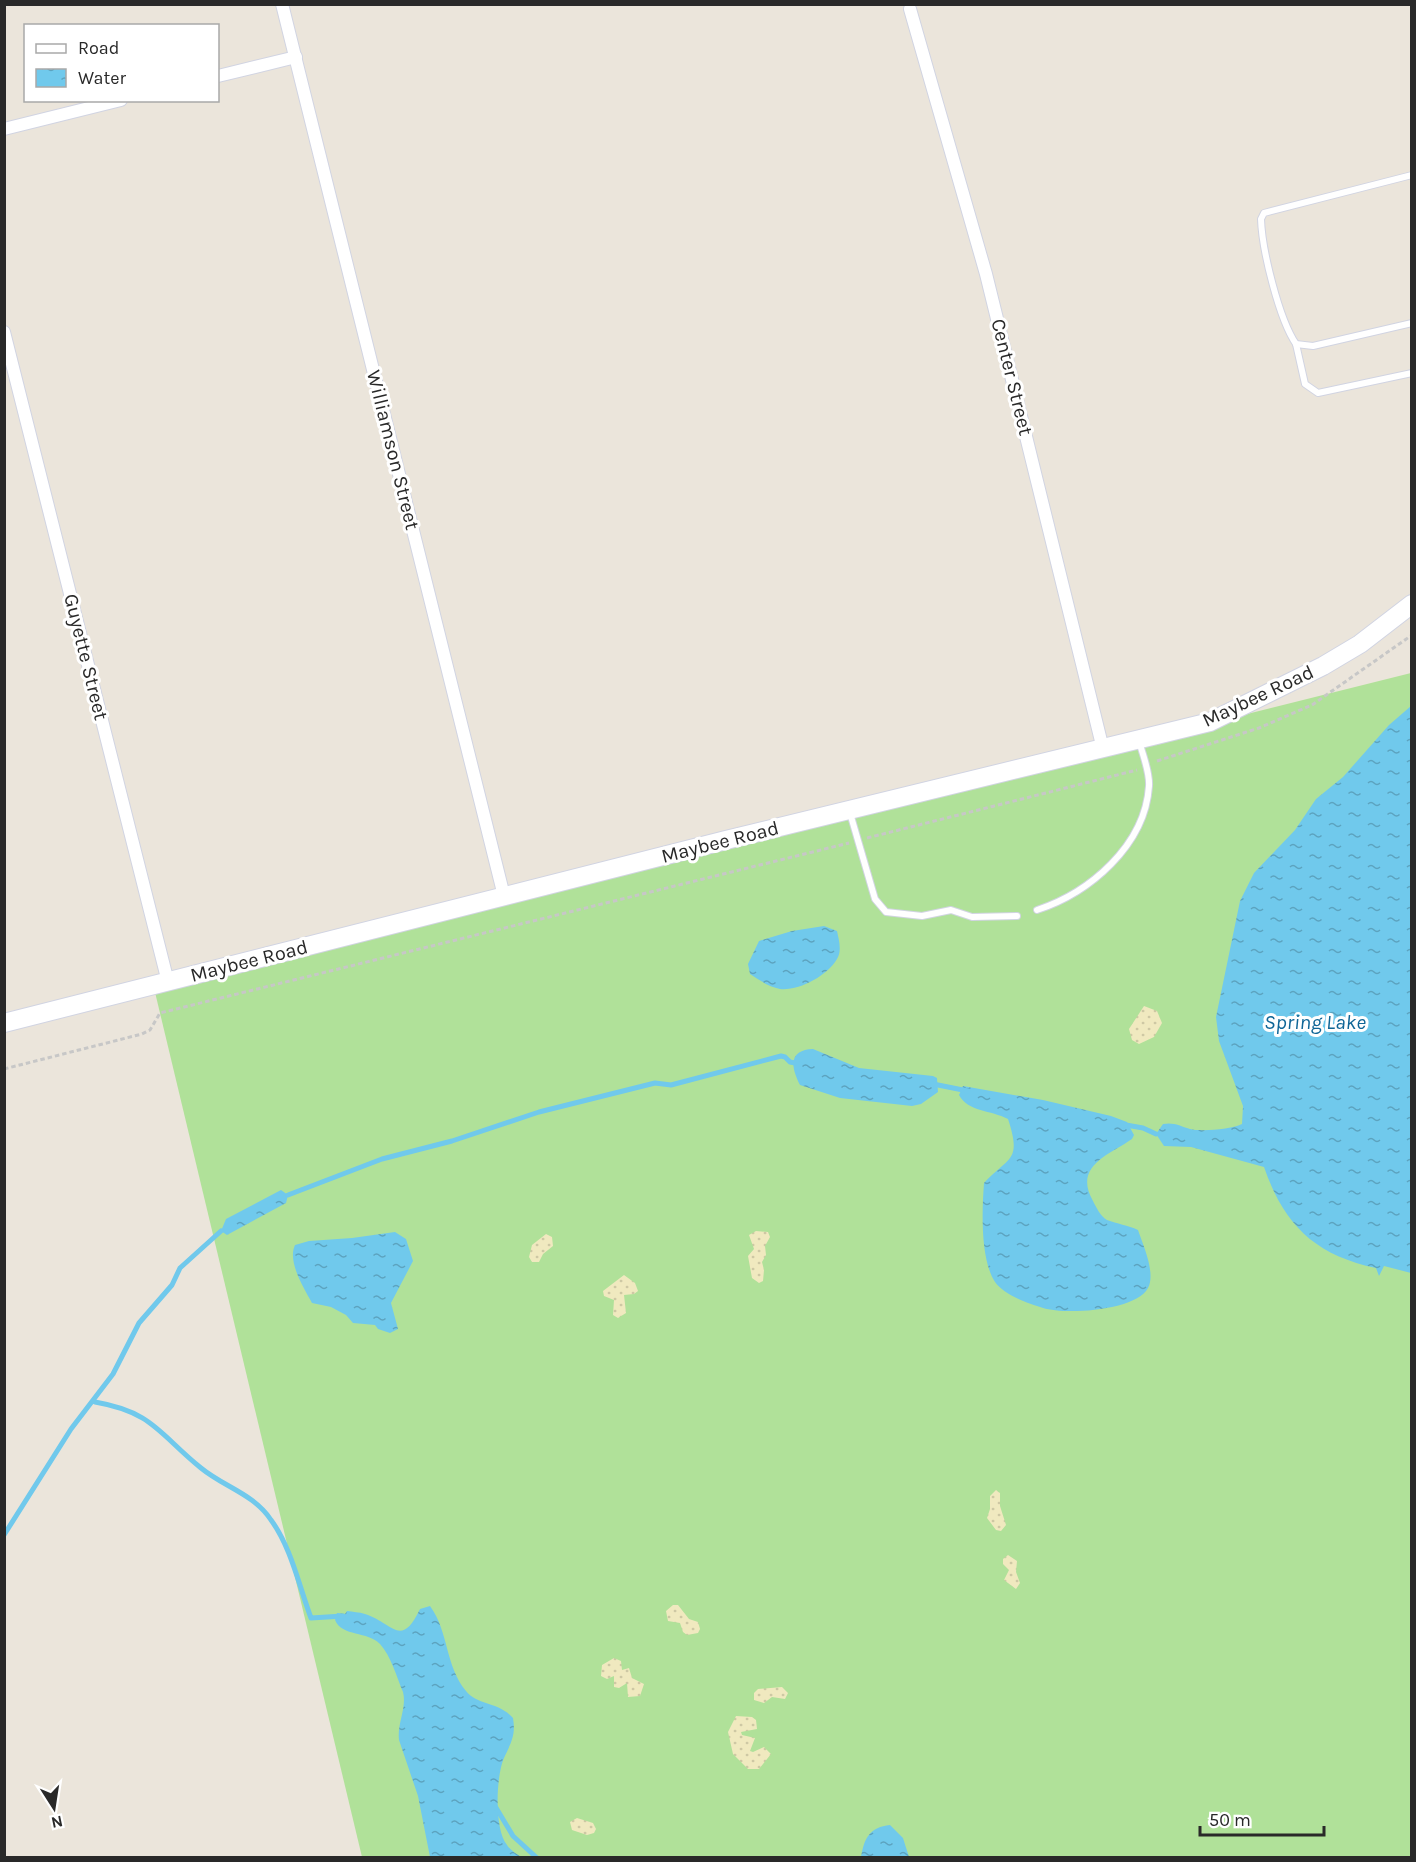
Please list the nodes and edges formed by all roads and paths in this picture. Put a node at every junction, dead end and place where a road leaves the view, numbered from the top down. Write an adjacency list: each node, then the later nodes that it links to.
1 (282, 4): 3 (street, Williamson Street)
2 (910, 9): 15 (street, Center Street)
3 (296, 57): 4 (street); 19 (street, Williamson Street)
4 (219, 76)
5 (113, 102): 6 (street)
6 (4, 129)
7 (1412, 175): 10 (lane)
8 (1412, 323): 10 (lane)
9 (4, 332): 22 (street, Guyette Street)
10 (1296, 344): 11 (lane)
11 (1412, 374)
12 (1412, 604): 14 (main road, Maybee Road)
13 (1412, 635): 16 (path)
14 (1139, 741): 15 (main road, Maybee Road); 16 (lane)
15 (1102, 749): 17 (main road, Maybee Road)
16 (1146, 766): 18 (path); 20 (lane)
17 (850, 810): 18 (lane); 19 (main road, Maybee Road)
18 (858, 840): 21 (lane); 24 (path)
19 (504, 896): 22 (main road, Maybee Road)
20 (1037, 910)
21 (1017, 916)
22 (168, 982): 23 (main road, Maybee Road)
23 (4, 1023)
24 (4, 1069)

